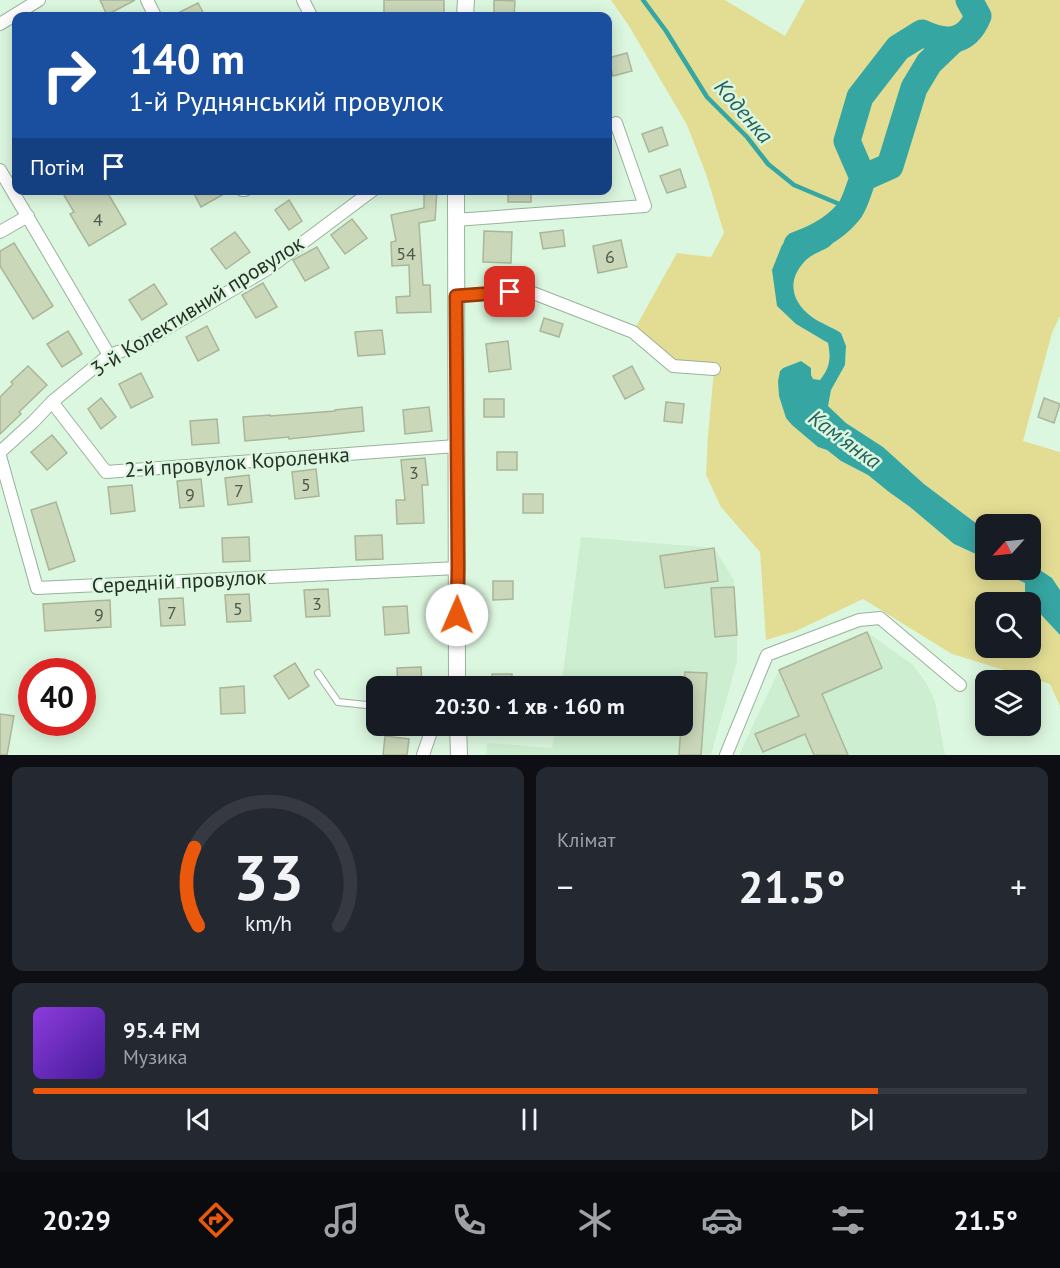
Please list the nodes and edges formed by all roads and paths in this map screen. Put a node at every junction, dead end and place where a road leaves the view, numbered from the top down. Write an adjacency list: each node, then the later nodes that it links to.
1 (39, 0): 2 (street)
2 (20, 12)
3 (616, 123): 10 (street)
4 (0, 170): 5 (street)
5 (12, 190)
6 (15, 195): 9 (street)
7 (366, 195): 13 (street, 3-й Колективний провулок)
8 (456, 195): 10 (street)
9 (28, 216): 11 (street); 13 (street)
10 (455, 220): 12 (street)
11 (0, 232)
12 (456, 296): 14 (street); 16 (street)
13 (109, 355): 15 (street, 3-й Колективний провулок)
14 (714, 369)
15 (52, 402): 16 (street, 2-й провулок Короленка); 17 (street, 3-й Колективний провулок)
16 (456, 446): 18 (street)
17 (0, 454): 18 (street, Середній провулок)
18 (458, 568): 19 (street)
19 (456, 663): 21 (street); 22 (street)
20 (318, 673): 24 (lane)
21 (451, 676)
22 (457, 676)
23 (960, 685): 29 (street)
24 (366, 705)
25 (430, 736): 27 (street)
26 (458, 736): 28 (street)
27 (423, 755)
28 (459, 755)
29 (726, 755)

